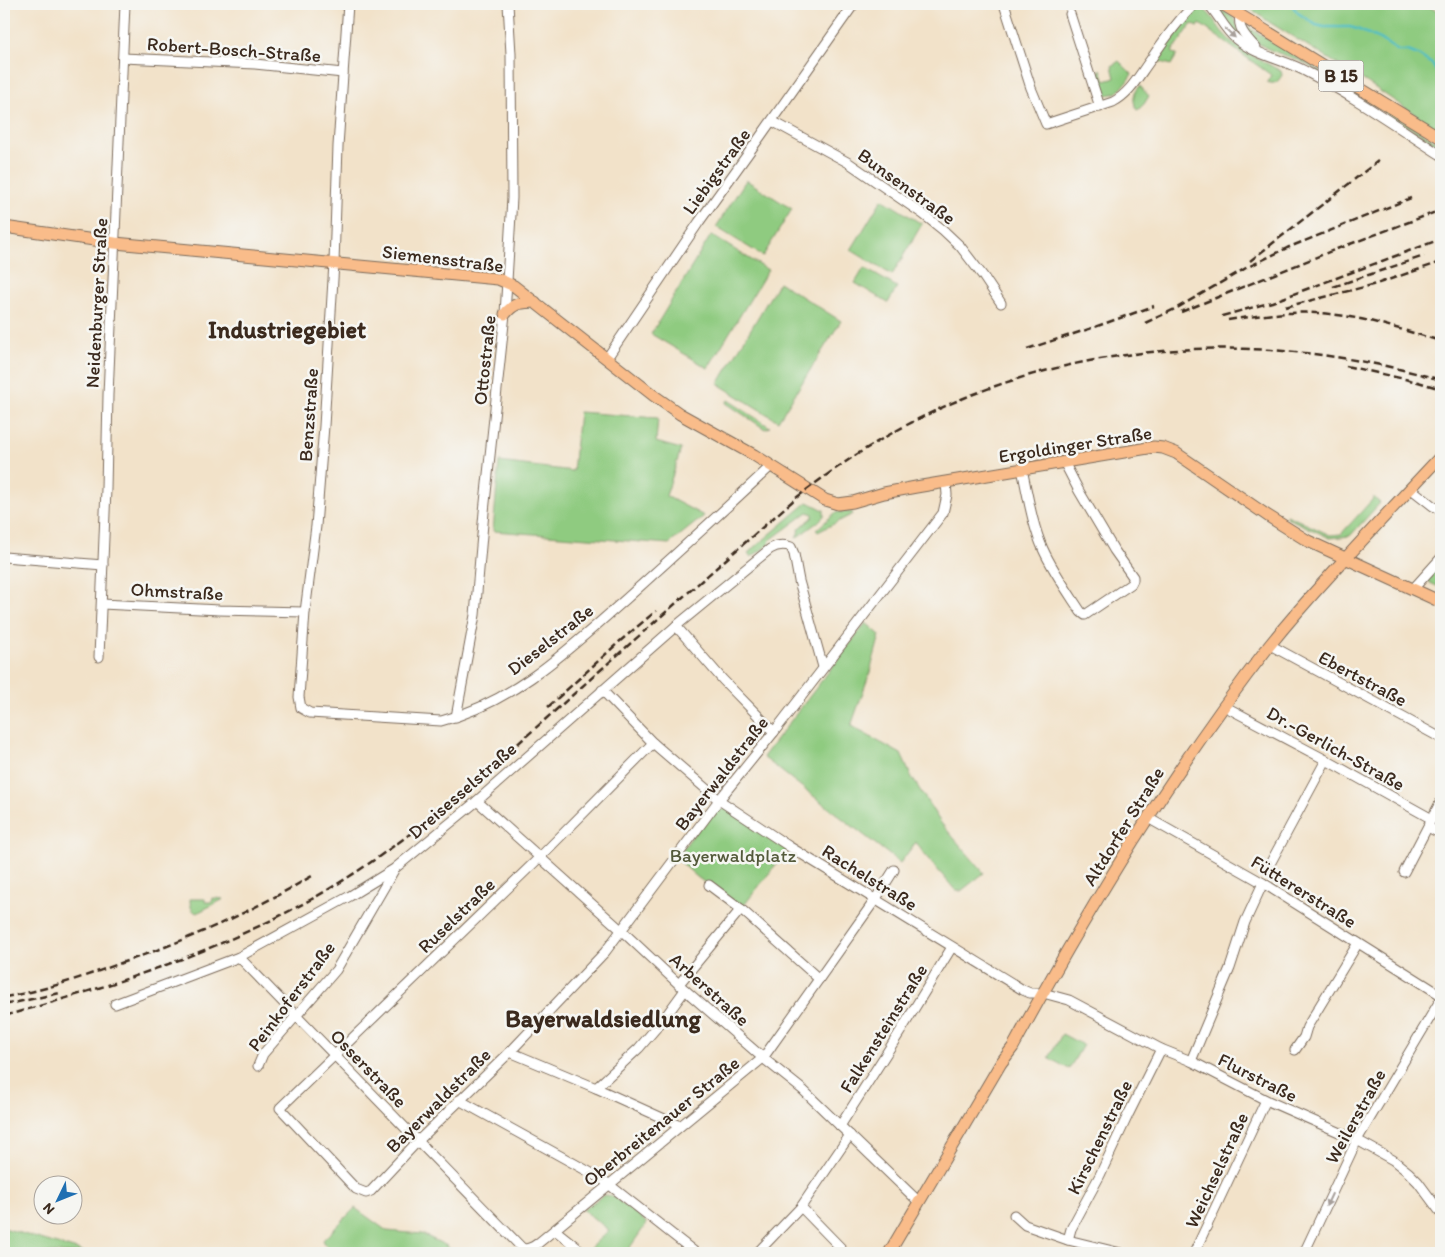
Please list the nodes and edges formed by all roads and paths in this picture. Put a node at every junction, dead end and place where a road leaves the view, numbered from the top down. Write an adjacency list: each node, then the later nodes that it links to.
1 (125, 4): 12 (street, Neidenburger Straße)
2 (348, 4): 13 (street, Benzstraße)
3 (508, 4): 21 (street, Ottostraße)
4 (854, 4): 15 (street, Liebigstraße)
5 (1004, 4): 14 (street)
6 (1195, 4): 14 (street)
7 (1208, 4): 11 (street, one-way to 11)
8 (1222, 4): 10 (main road, B 15)
9 (1070, 14): 14 (street)
10 (1240, 15): 11 (street); 16 (main road, B 15)
11 (1262, 53): 17 (street)
12 (123, 58): 13 (street, Robert-Bosch-Straße); 19 (street, Neidenburger Straße)
13 (343, 73): 20 (street, Benzstraße)
14 (1100, 107)
15 (772, 121): 23 (street, Bunsenstraße); 25 (street, Liebigstraße)
16 (1441, 138)
17 (1441, 155)
18 (4, 227): 19 (main road, Siemensstraße)
19 (115, 243): 20 (main road, Siemensstraße); 37 (street, Neidenburger Straße)
20 (334, 262): 21 (main road, Siemensstraße); 41 (street, Benzstraße)
21 (507, 282): 22 (main road, Siemensstraße); 24 (street, Ottostraße)
22 (535, 302): 24 (main road); 25 (main road, Siemensstraße)
23 (1000, 303)
24 (505, 314): 49 (street, Ottostraße)
25 (607, 358): 28 (main road, Siemensstraße)
26 (1441, 456): 31 (main road, Altdorfer Straße)
27 (1064, 462): 29 (main road, Ergoldinger Straße); 29 (street); 35 (main road, Ergoldinger Straße)
28 (771, 466): 32 (main road, Siemensstraße); 49 (street, Dieselstraße)
29 (1022, 470): 30 (main road, Ergoldinger Straße)
30 (946, 482): 32 (main road, Ergoldinger Straße); 45 (street, Bayerwaldstraße)
31 (1410, 488): 33 (street); 35 (main road, Altdorfer Straße)
32 (814, 494)
33 (1441, 510)
34 (4, 557): 37 (street)
35 (1346, 558): 38 (main road, Ergoldinger Straße); 43 (main road, Altdorfer Straße)
36 (1441, 558): 38 (street)
37 (103, 565): 40 (street, Neidenburger Straße)
38 (1413, 589): 39 (main road, Ergoldinger Straße)
39 (1441, 602)
40 (102, 604): 41 (street, Ohmstraße); 44 (street)
41 (305, 612): 48 (street, Benzstraße)
42 (676, 626): 45 (street, Dreisesselstraße); 46 (street, Dreisesselstraße); 50 (street)
43 (1270, 645): 47 (main road, Altdorfer Straße); 51 (street, Ebertstraße)
44 (99, 657)
45 (823, 667): 50 (street, Bayerwaldstraße)
46 (602, 690): 52 (street, Rachelstraße); 55 (street, Dreisesselstraße)
47 (1224, 706): 53 (street, Dr.-Gerlich-Straße); 57 (main road, Altdorfer Straße)
48 (301, 708): 49 (street, Dieselstraße)
49 (456, 717)
50 (774, 732): 54 (street, Bayerwaldstraße)
51 (1441, 738)
52 (653, 743): 54 (street, Rachelstraße); 60 (street, Ruselstraße)
53 (1326, 760): 58 (street, Dr.-Gerlich-Straße); 61 (street)
54 (719, 800): 67 (street, Rachelstraße); 69 (street, Bayerwaldstraße)
55 (477, 801): 60 (street, Arberstraße); 62 (street, Dreisesselstraße)
56 (1441, 801): 58 (street)
57 (1148, 818): 65 (street, Füttererstraße); 75 (main road, Altdorfer Straße)
58 (1430, 823): 59 (street, Dr.-Gerlich-Straße); 64 (street)
59 (1441, 834)
60 (540, 857): 69 (street, Arberstraße); 83 (street, Ruselstraße)
61 (1271, 862)
62 (394, 868): 72 (street, Dreisesselstraße); 79 (street, Peinkoferstraße)
63 (894, 870): 67 (street, Oberbreitenauer Straße)
64 (1404, 872)
65 (1263, 883): 70 (street, Füttererstraße); 85 (street)
66 (709, 885): 68 (street)
67 (875, 900): 71 (street, Rachelstraße); 73 (street, Oberbreitenauer Straße)
68 (741, 909): 73 (street); 74 (street)
69 (621, 930): 74 (street, Arberstraße); 82 (street, Bayerwaldstraße)
70 (1358, 943): 76 (street, Füttererstraße); 81 (street)
71 (952, 947): 75 (street, Rachelstraße); 91 (street, Falkensteinstraße)
72 (239, 957): 78 (street, Dreisesselstraße); 79 (street, Osserstraße)
73 (819, 979): 84 (street, Oberbreitenauer Straße)
74 (682, 987): 84 (street, Arberstraße); 87 (street)
75 (1043, 993): 80 (street, Flurstraße); 97 (main road, Altdorfer Straße)
76 (1441, 995)
77 (1441, 999): 93 (street, Weilerstraße)
78 (116, 1004)
79 (296, 1017): 83 (street, Osserstraße); 86 (street, Peinkoferstraße)
80 (1161, 1049): 85 (street, Flurstraße); 103 (street, Kirschenstraße)
81 (1295, 1050)
82 (510, 1052): 87 (street); 88 (street, Bayerwaldstraße)
83 (334, 1055): 94 (street, Osserstraße); 96 (street, Ruselstraße)
84 (763, 1058): 90 (street, Oberbreitenauer Straße); 91 (street, Arberstraße)
85 (1191, 1061): 89 (street, Flurstraße)
86 (258, 1066)
87 (596, 1088): 90 (street)
88 (460, 1100): 94 (street, Bayerwaldstraße); 95 (street)
89 (1266, 1100): 93 (street, Flurstraße); 110 (street, Weichselstraße)
90 (680, 1126): 95 (street, Oberbreitenauer Straße)
91 (840, 1126): 92 (street, Arberstraße)
92 (850, 1135): 97 (street, Arberstraße); 98 (street)
93 (1357, 1140): 99 (street, Flurstraße); 111 (street, Weilerstraße, one-way to 111)
94 (418, 1142): 96 (street, Bayerwaldstraße); 102 (street, Osserstraße)
95 (608, 1184): 101 (street, Oberbreitenauer Straße); 106 (street)
96 (366, 1193)
97 (919, 1202): 108 (main road, Altdorfer Straße)
98 (801, 1207): 104 (street); 107 (street)
99 (1441, 1213)
100 (1014, 1215): 103 (street)
101 (554, 1230): 102 (street, Oberbreitenauer Straße); 105 (street)
102 (542, 1240)
103 (1068, 1240): 109 (street)
104 (841, 1248)
105 (584, 1253)
106 (696, 1253)
107 (757, 1253)
108 (890, 1253)
109 (1120, 1253)
110 (1194, 1253)
111 (1304, 1253)

